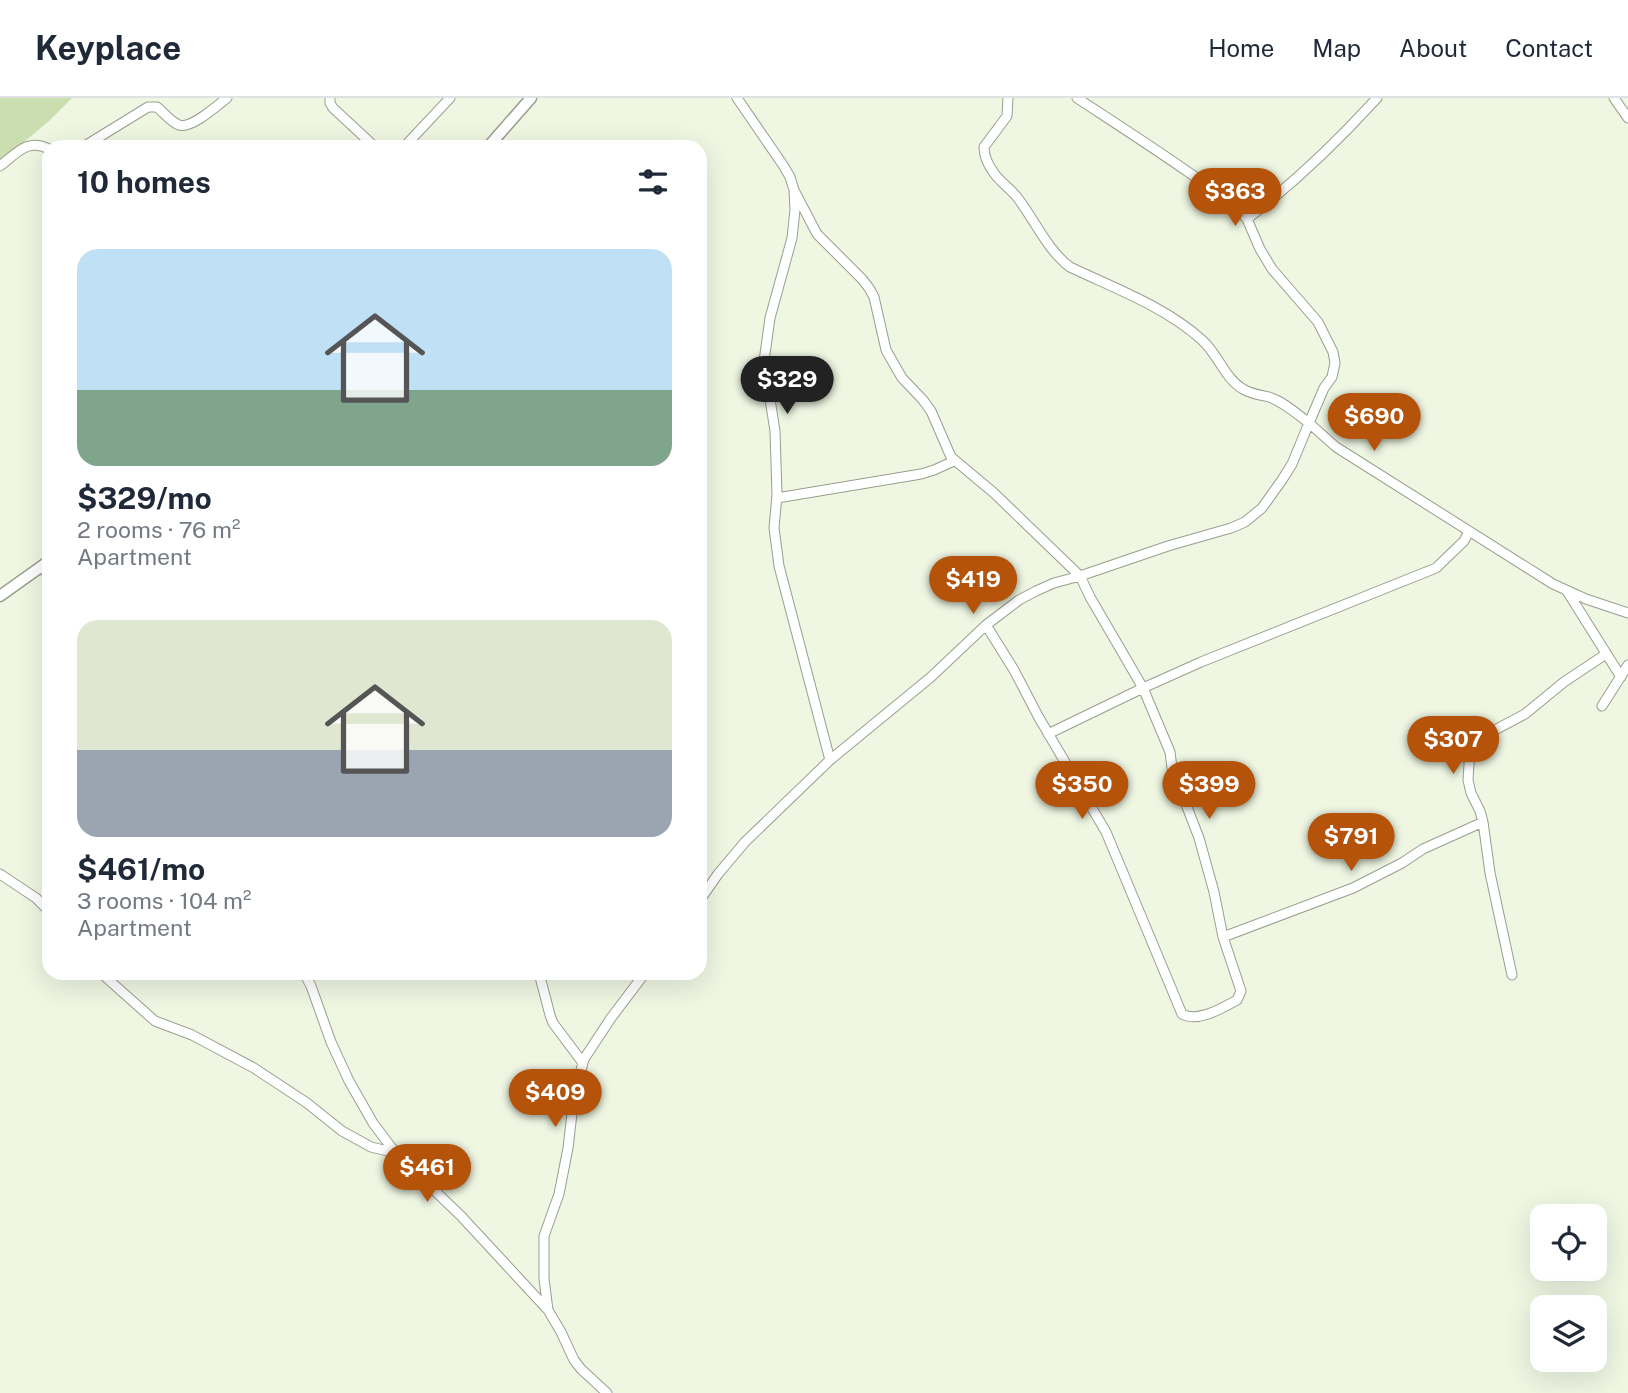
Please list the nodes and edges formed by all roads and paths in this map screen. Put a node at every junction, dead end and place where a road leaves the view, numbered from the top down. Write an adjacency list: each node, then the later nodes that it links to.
1 (227, 98): 11 (street)
2 (330, 98): 12 (street)
3 (450, 98): 13 (street)
4 (531, 98): 14 (main road)
5 (737, 98): 17 (street)
6 (1008, 98): 19 (street)
7 (1077, 98): 18 (street)
8 (1377, 98): 18 (street)
9 (1614, 98): 10 (street)
10 (1628, 118)
11 (94, 140)
12 (367, 140)
13 (411, 140)
14 (494, 140)
15 (42, 146): 16 (street)
16 (0, 166)
17 (794, 190): 20 (street); 21 (street)
18 (1247, 219): 19 (street)
19 (1310, 424): 22 (street); 24 (street)
20 (954, 460): 21 (street); 24 (street)
21 (777, 498): 35 (street)
22 (1469, 531): 25 (street); 32 (street)
23 (42, 567): 26 (main road)
24 (1080, 576): 28 (street); 32 (street)
25 (1567, 591): 27 (street); 29 (street)
26 (0, 596)
27 (1628, 613)
28 (986, 625): 34 (street); 35 (street)
29 (1606, 654): 31 (street); 36 (street)
30 (1628, 665): 31 (street)
31 (1620, 677): 33 (street)
32 (1143, 688): 34 (street); 40 (street)
33 (1602, 706)
34 (1048, 734): 40 (street)
35 (830, 760): 38 (street)
36 (1483, 822): 40 (street); 41 (street)
37 (0, 874): 39 (street)
38 (707, 890)
39 (42, 904)
40 (1223, 937)
41 (1513, 975)
42 (109, 980): 47 (street)
43 (308, 980): 47 (street)
44 (541, 980): 46 (street)
45 (638, 980): 46 (street)
46 (583, 1063): 48 (street)
47 (396, 1153): 48 (street)
48 (548, 1310): 49 (street)
49 (607, 1393)

